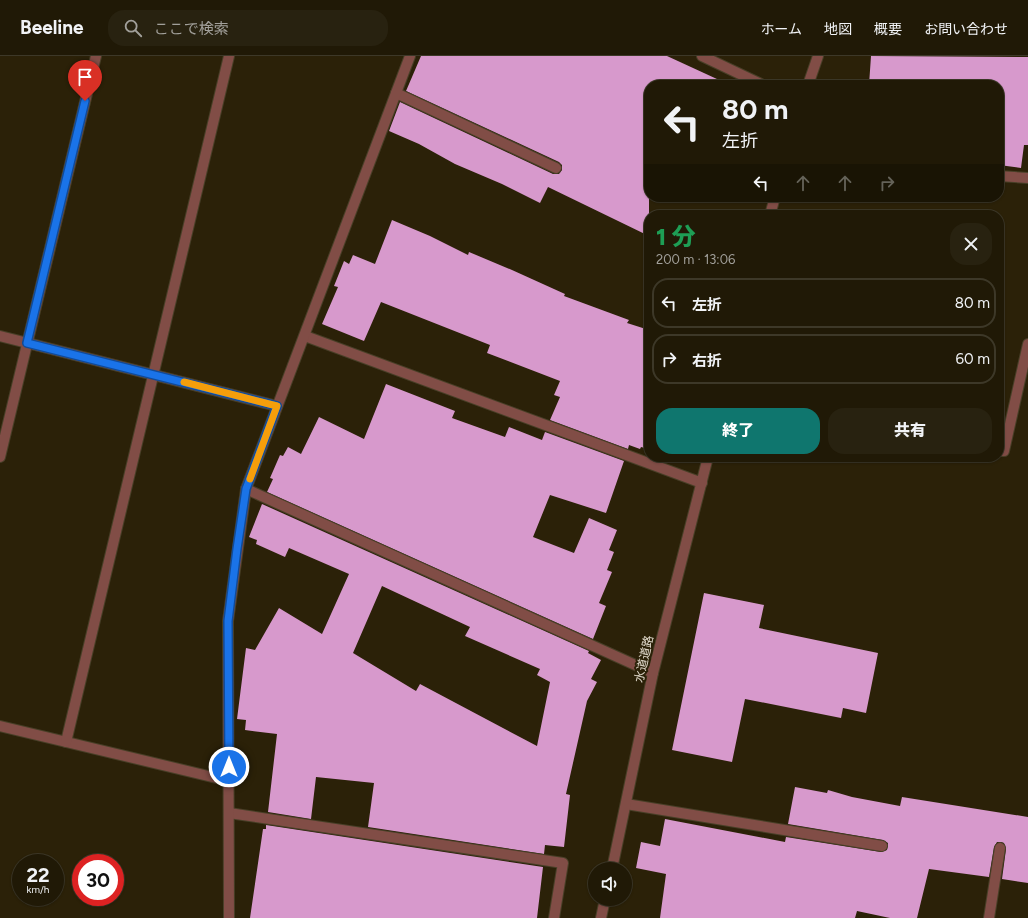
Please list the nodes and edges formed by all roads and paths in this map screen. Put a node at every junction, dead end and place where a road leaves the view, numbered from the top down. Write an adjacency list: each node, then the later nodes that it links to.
1 (96, 56): 14 (street)
2 (229, 56): 16 (street)
3 (410, 56): 8 (street)
4 (702, 56): 6 (street)
5 (818, 56): 7 (street)
6 (752, 80)
7 (810, 80)
8 (396, 93): 9 (street); 13 (street)
9 (556, 168)
10 (1004, 176): 11 (street)
11 (1028, 178)
12 (0, 336): 14 (street)
13 (305, 336): 17 (street); 20 (street)
14 (27, 343): 16 (street); 19 (street)
15 (1028, 344): 18 (street)
16 (153, 375): 17 (street); 27 (street)
17 (277, 406): 24 (street)
18 (1004, 451)
19 (0, 457)
20 (644, 462)
21 (645, 462): 23 (street)
22 (707, 462): 23 (street, 水道道路)
23 (702, 483): 25 (street, 水道道路)
24 (246, 489): 25 (street); 28 (street)
25 (653, 673): 29 (street, 水道道路)
26 (0, 726): 27 (street)
27 (66, 742): 28 (street)
28 (229, 781): 30 (street)
29 (626, 804): 31 (street); 33 (street, 水道道路)
30 (229, 813): 35 (street); 36 (street)
31 (882, 846)
32 (1000, 848): 38 (street)
33 (614, 862)
34 (604, 906): 37 (street)
35 (229, 918)
36 (554, 918)
37 (601, 918)
38 (989, 918)

